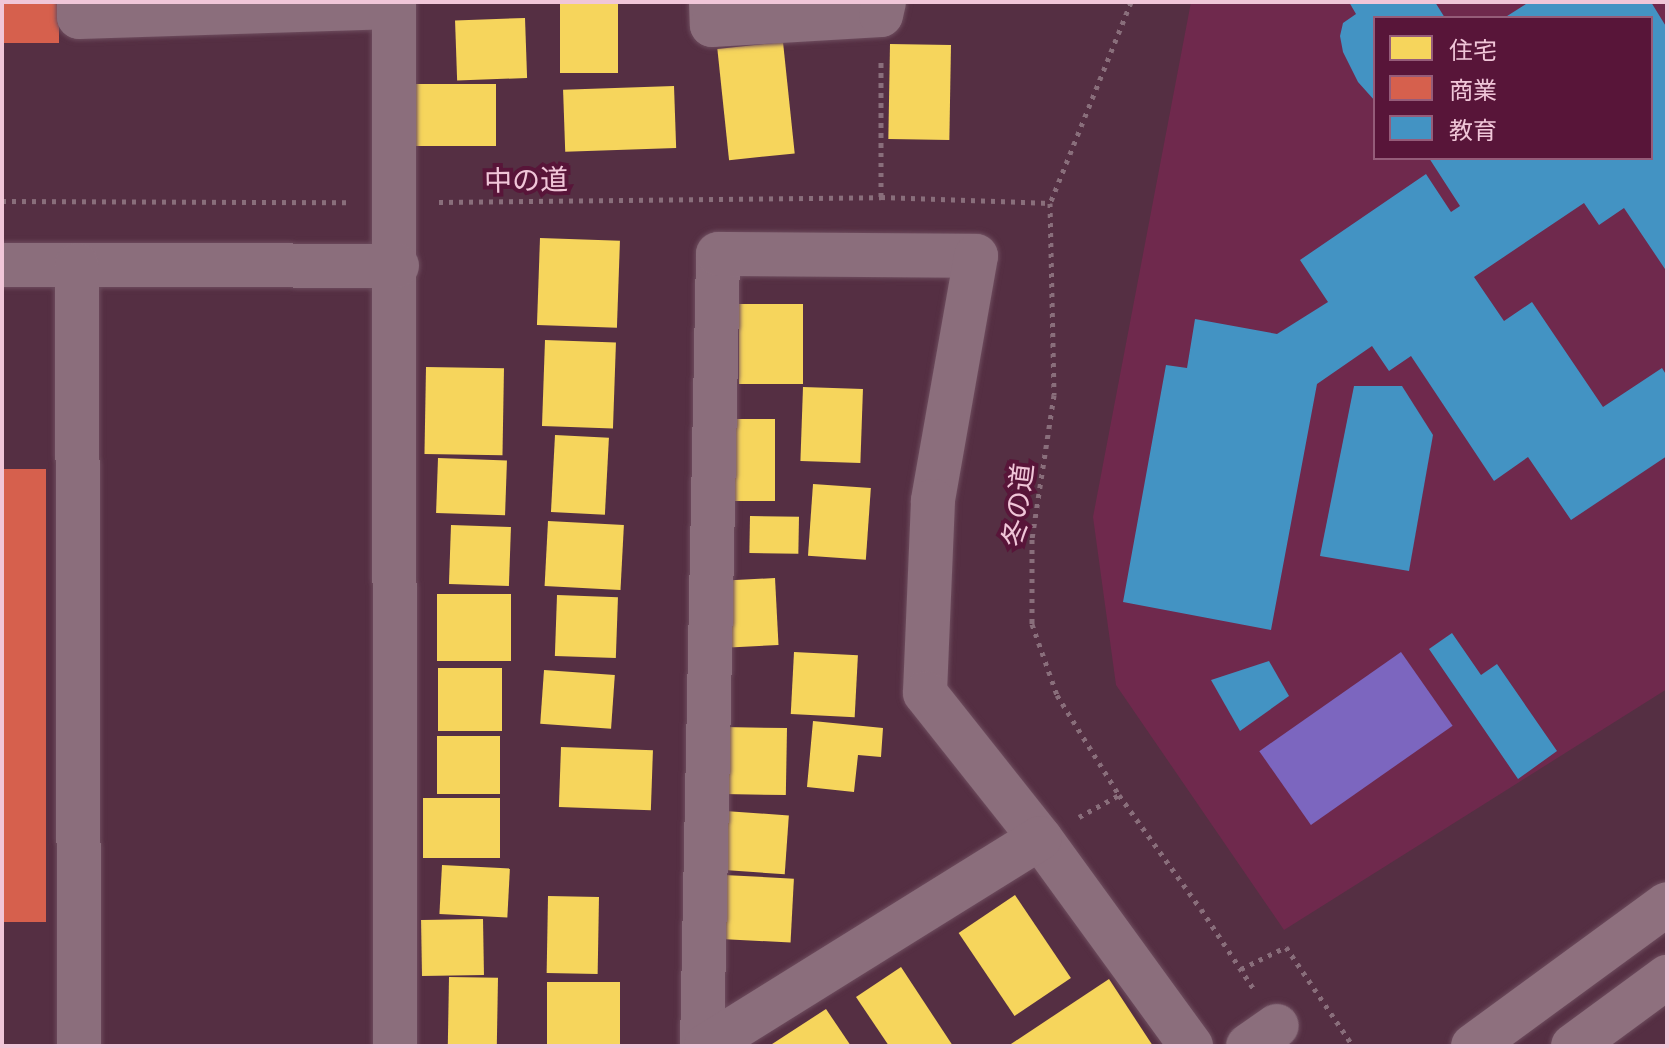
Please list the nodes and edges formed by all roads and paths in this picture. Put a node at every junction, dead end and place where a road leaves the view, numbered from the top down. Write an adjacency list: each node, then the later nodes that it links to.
1 (79, 2): 4 (street)
2 (711, 2): 5 (street)
3 (1131, 2): 9 (path, 冬の道)
4 (394, 4): 8 (street)
5 (882, 8): 6 (path)
6 (881, 197): 8 (path, 中の道); 9 (path, 中の道)
7 (2, 201): 8 (path, 中の道)
8 (397, 202): 12 (street)
9 (1050, 203): 20 (path, 冬の道)
10 (2, 265): 11 (street)
11 (77, 265): 12 (street); 16 (street)
12 (397, 266): 17 (street)
13 (1040, 838): 18 (street); 18 (street); 19 (street)
14 (1667, 904): 21 (street)
15 (1667, 977): 22 (street)
16 (79, 1046)
17 (395, 1046)
18 (704, 1046)
19 (1191, 1046)
20 (1353, 1046)
21 (1473, 1046)
22 (1573, 1046)

